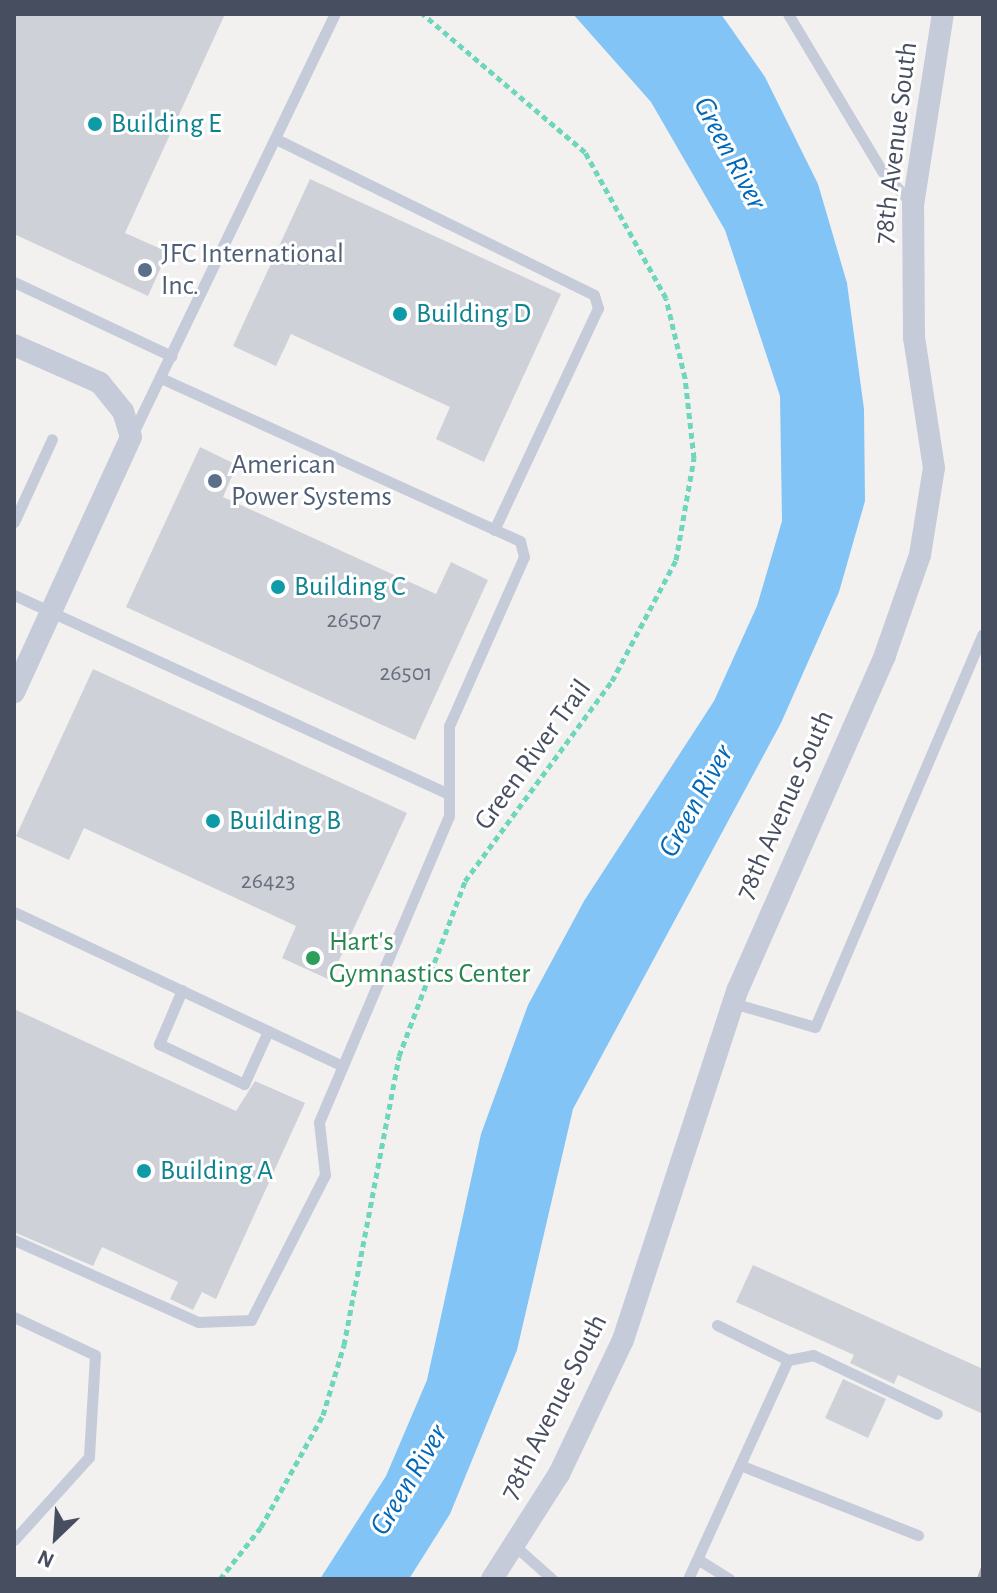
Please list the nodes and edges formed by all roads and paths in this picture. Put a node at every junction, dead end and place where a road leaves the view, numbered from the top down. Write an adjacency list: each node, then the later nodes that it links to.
1 (335, 14): 5 (lane)
2 (423, 14): 36 (path, Green River Trail)
3 (788, 14): 6 (lane)
4 (943, 14): 6 (street, 78th Avenue South)
5 (276, 139): 9 (lane); 14 (lane)
6 (913, 205): 22 (street, 78th Avenue South)
7 (14, 282): 9 (lane)
8 (14, 345): 11 (street)
9 (171, 356): 10 (lane)
10 (160, 378): 11 (lane); 14 (lane)
11 (131, 437): 16 (street)
12 (52, 439): 13 (lane)
13 (14, 522)
14 (494, 530): 19 (lane)
15 (14, 595): 16 (lane)
16 (51, 612): 18 (street); 19 (lane)
17 (983, 634): 22 (lane)
18 (14, 692)
19 (448, 794): 24 (lane)
20 (14, 912): 21 (lane)
21 (182, 990): 23 (lane); 23 (lane)
22 (733, 1003): 33 (street, 78th Avenue South)
23 (268, 1031): 24 (lane)
24 (338, 1064): 25 (lane)
25 (14, 1240)
26 (14, 1317): 32 (lane)
27 (717, 1325): 28 (lane)
28 (788, 1360): 29 (lane); 30 (lane)
29 (937, 1414)
30 (745, 1467): 31 (lane); 34 (lane)
31 (918, 1535)
32 (14, 1540)
33 (515, 1546): 35 (lane); 37 (street, 78th Avenue South)
34 (699, 1560): 38 (lane); 39 (lane)
35 (555, 1578)
36 (220, 1579)
37 (492, 1579)
38 (688, 1579)
39 (730, 1579)

